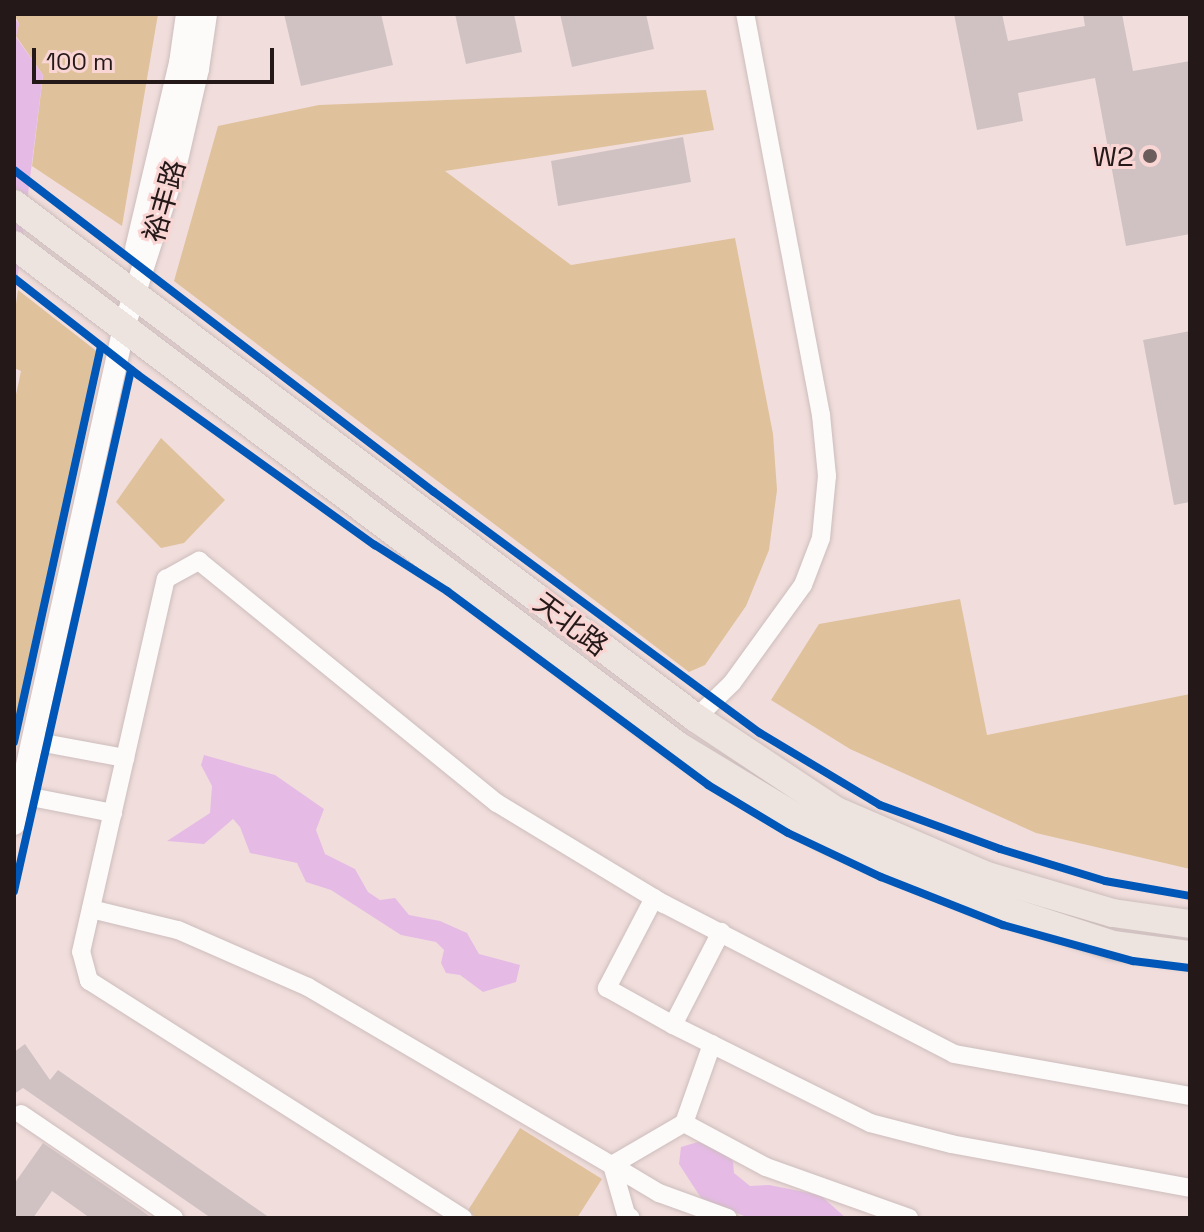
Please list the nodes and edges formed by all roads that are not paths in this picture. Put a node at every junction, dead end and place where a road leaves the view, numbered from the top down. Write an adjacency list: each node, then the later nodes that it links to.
1 (187, 14): 6 (street, 裕丰路)
2 (206, 14): 6 (street, 裕丰路)
3 (745, 14): 8 (street)
4 (14, 204): 6 (main road, 天北路)
5 (23, 252): 7 (main road, 天北路)
6 (132, 294): 7 (street); 8 (main road, 天北路)
7 (124, 327): 9 (street); 18 (main road, 天北路)
8 (696, 718): 16 (main road, 天北路)
9 (33, 741): 10 (street); 11 (street)
10 (125, 758): 12 (street); 14 (street)
11 (21, 795): 12 (street); 13 (street)
12 (113, 813): 15 (street)
13 (14, 824)
14 (654, 898): 17 (street); 19 (street)
15 (91, 909): 24 (street); 27 (street)
16 (1190, 924)
17 (721, 932): 19 (street); 21 (street)
18 (1190, 955)
19 (673, 1025): 20 (street)
20 (712, 1044): 23 (street); 25 (street)
21 (1190, 1096)
22 (21, 1114): 26 (street)
23 (684, 1123): 24 (street); 30 (street)
24 (612, 1165): 28 (street); 29 (street)
25 (1190, 1188)
26 (174, 1218)
27 (463, 1218)
28 (631, 1218)
29 (728, 1218)
30 (909, 1218)

